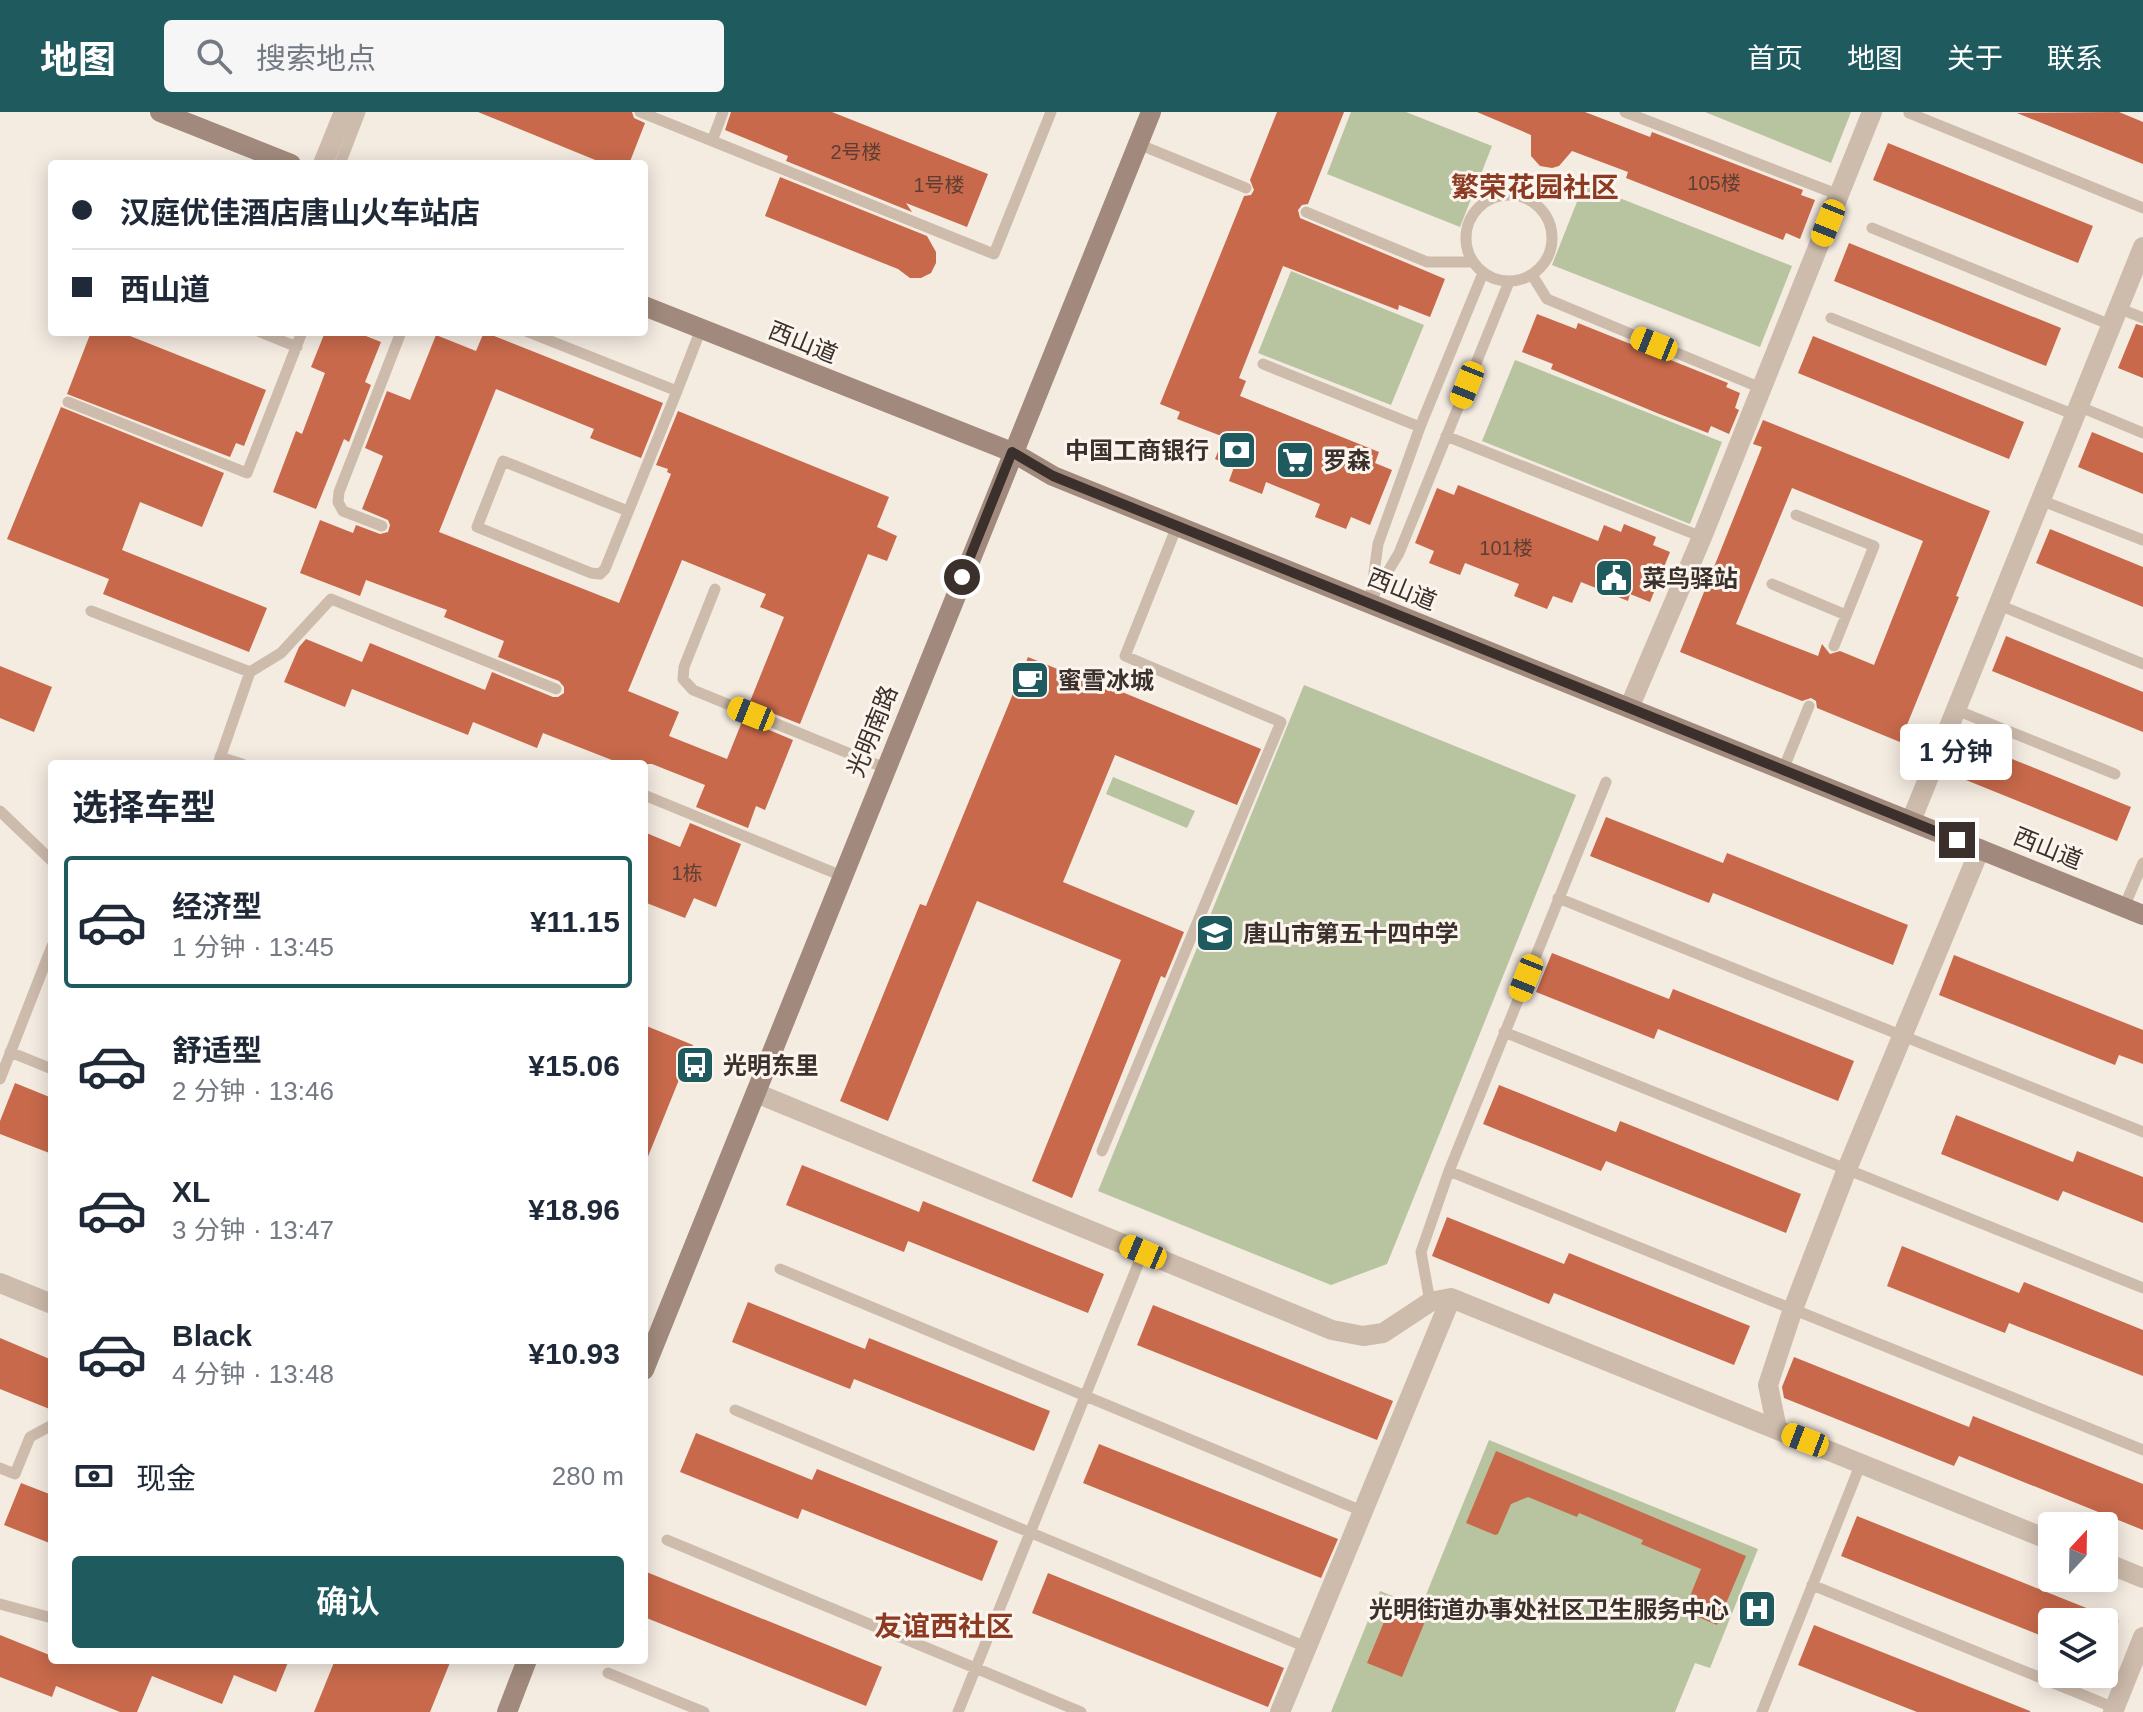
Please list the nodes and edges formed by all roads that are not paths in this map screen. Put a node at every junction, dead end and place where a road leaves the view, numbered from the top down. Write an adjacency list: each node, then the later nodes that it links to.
1 (160, 112): 13 (street)
2 (344, 112): 14 (street)
3 (360, 112): 15 (lane)
4 (640, 112): 11 (lane)
5 (723, 112): 11 (lane)
6 (1051, 112): 11 (lane)
7 (1151, 112): 12 (street, 光明南路)
8 (1625, 112): 17 (lane)
9 (1872, 112): 17 (street)
10 (1909, 113): 18 (lane)
11 (712, 141)
12 (1138, 144): 16 (lane); 44 (street, 光明南路)
13 (281, 160)
14 (325, 160)
15 (342, 160)
16 (1246, 188)
17 (1839, 195): 37 (street)
18 (2143, 208)
19 (1306, 212): 22 (lane)
20 (1872, 228): 27 (lane)
21 (2143, 247): 27 (street)
22 (1473, 262): 23 (lane); 24 (lane)
23 (1483, 273): 25 (lane); 41 (lane)
24 (1532, 275): 25 (lane); 37 (lane)
25 (1509, 282): 43 (lane)
26 (648, 308): 30 (street, 西山道)
27 (2115, 317): 29 (lane); 40 (street)
28 (1831, 318): 40 (lane)
29 (2143, 318)
30 (701, 329): 38 (lane); 44 (street, 西山道)
31 (270, 336): 35 (lane)
32 (301, 336): 35 (lane)
33 (399, 336): 48 (lane)
34 (538, 336): 38 (lane)
35 (297, 347): 39 (lane)
36 (1263, 364): 41 (lane)
37 (1761, 388): 50 (street)
38 (677, 391): 46 (lane)
39 (68, 402)
40 (2076, 411): 42 (lane); 45 (street)
41 (1420, 427): 54 (lane)
42 (2143, 433)
43 (1446, 436): 50 (lane); 54 (lane)
44 (1012, 452): 49 (street, 西山道); 66 (street, 光明南路)
45 (2040, 500): 51 (lane); 55 (street)
46 (628, 511): 46 (lane)
47 (1796, 515): 57 (lane)
48 (382, 526)
49 (1177, 526): 54 (street, 西山道); 87 (lane)
50 (1702, 537): 63 (street)
51 (2143, 540)
52 (1772, 584): 57 (lane)
53 (715, 589): 66 (lane)
54 (1369, 603): 63 (street, 西山道)
55 (1999, 605): 59 (lane); 64 (street)
56 (91, 611): 60 (lane)
57 (1846, 615): 58 (lane)
58 (1834, 646)
59 (2143, 664)
60 (250, 672): 61 (lane); 65 (lane)
61 (556, 689)
62 (1809, 706): 67 (lane)
63 (1629, 708): 67 (street, 西山道)
64 (1956, 710): 68 (lane); 72 (street)
65 (219, 760)
66 (885, 768): 76 (street, 光明南路)
67 (1783, 770): 72 (street, 西山道)
68 (2115, 774)
69 (1606, 782): 77 (lane)
70 (648, 797): 76 (lane)
71 (0, 811): 74 (lane)
72 (1911, 821): 73 (street, 西山道)
73 (1980, 849): 78 (street, 西山道); 81 (street)
74 (48, 857)
75 (2143, 863): 78 (lane)
76 (842, 876): 85 (street, 光明南路)
77 (1558, 898): 80 (lane); 81 (lane)
78 (2134, 911)
79 (48, 956): 82 (lane)
80 (1504, 1032): 88 (lane); 89 (lane)
81 (1902, 1035): 86 (lane); 88 (street)
82 (10, 1052): 83 (lane); 84 (lane)
83 (48, 1067)
84 (0, 1079)
85 (756, 1093): 90 (street); 98 (street, 光明南路)
86 (2143, 1132)
87 (1102, 1151)
88 (1847, 1169): 93 (lane); 97 (street)
89 (1449, 1171): 96 (lane); 97 (lane)
90 (1143, 1252): 96 (street); 99 (lane)
91 (780, 1269): 99 (lane)
92 (0, 1283): 95 (street)
93 (2143, 1288)
94 (1451, 1298): 96 (street); 102 (street); 106 (street)
95 (48, 1302)
96 (1430, 1302)
97 (1793, 1309): 102 (street); 103 (lane)
98 (648, 1360)
99 (1085, 1396): 106 (lane); 107 (lane)
100 (735, 1410): 107 (lane)
101 (48, 1427): 105 (lane)
102 (1777, 1429): 104 (street)
103 (2143, 1450)
104 (1861, 1463): 108 (street); 112 (lane)
105 (0, 1468)
106 (1362, 1511): 116 (street)
107 (1030, 1532): 116 (lane); 118 (lane)
108 (2038, 1535)
109 (667, 1540): 118 (lane)
110 (2118, 1568): 111 (street)
111 (2143, 1578)
112 (1812, 1585): 120 (lane); 126 (lane)
113 (0, 1604): 114 (lane)
114 (48, 1617)
115 (2143, 1637): 120 (street)
116 (1306, 1647): 125 (street)
117 (525, 1664): 121 (street)
118 (975, 1668): 123 (lane); 124 (lane)
119 (608, 1673): 122 (lane)
120 (2114, 1710)
121 (507, 1712)
122 (704, 1712)
123 (958, 1712)
124 (1081, 1712)
125 (1280, 1712)
126 (1762, 1712)

